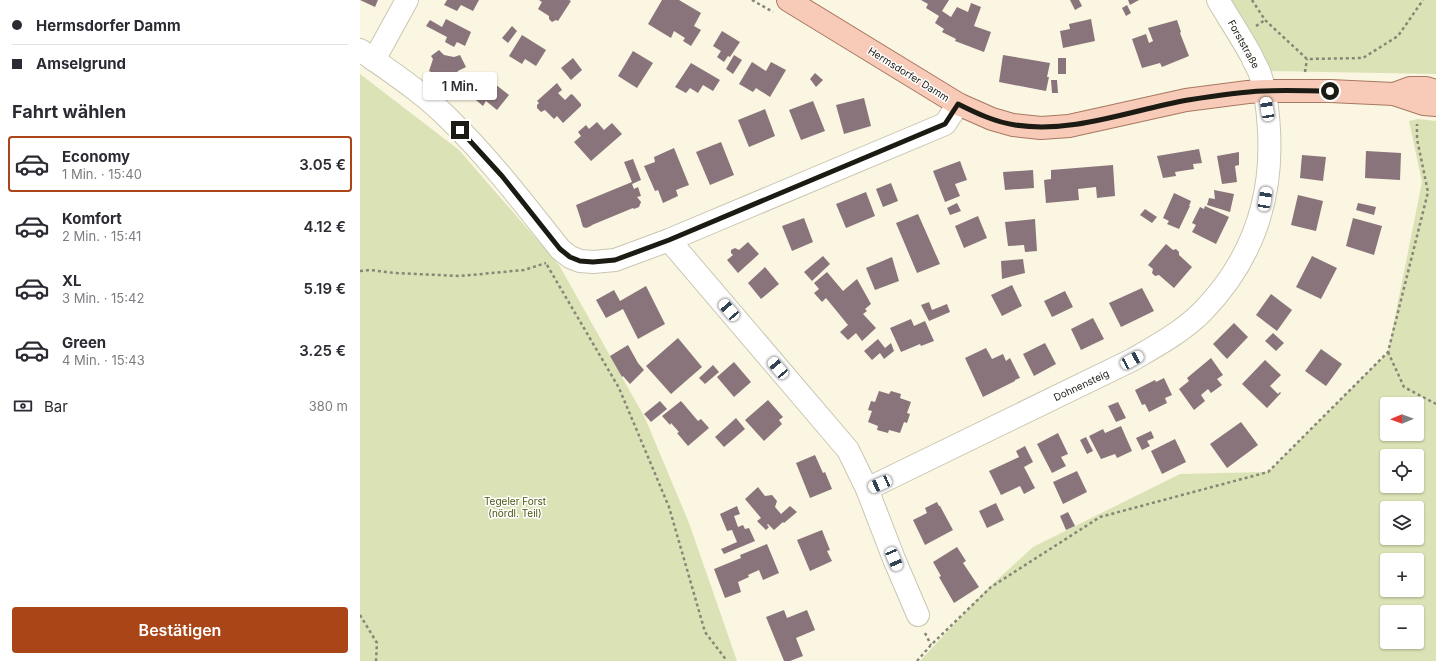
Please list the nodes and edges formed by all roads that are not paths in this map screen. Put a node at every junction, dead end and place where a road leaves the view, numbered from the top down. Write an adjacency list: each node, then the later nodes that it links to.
1 (407, 0): 4 (street)
2 (788, 0): 8 (main road, Hermsdorfer Damm)
3 (1218, 0): 6 (street, Forststraße)
4 (367, 55): 10 (street)
5 (1436, 90): 7 (main road, Hermsdorfer Damm)
6 (1264, 91): 7 (main road, Hermsdorfer Damm); 8 (main road, Hermsdorfer Damm); 11 (street, Dohnensteig)
7 (1394, 94): 9 (main road, Hermsdorfer Damm)
8 (958, 104): 10 (street)
9 (1436, 105)
10 (669, 240): 11 (street)
11 (867, 489): 12 (street)
12 (918, 615)

